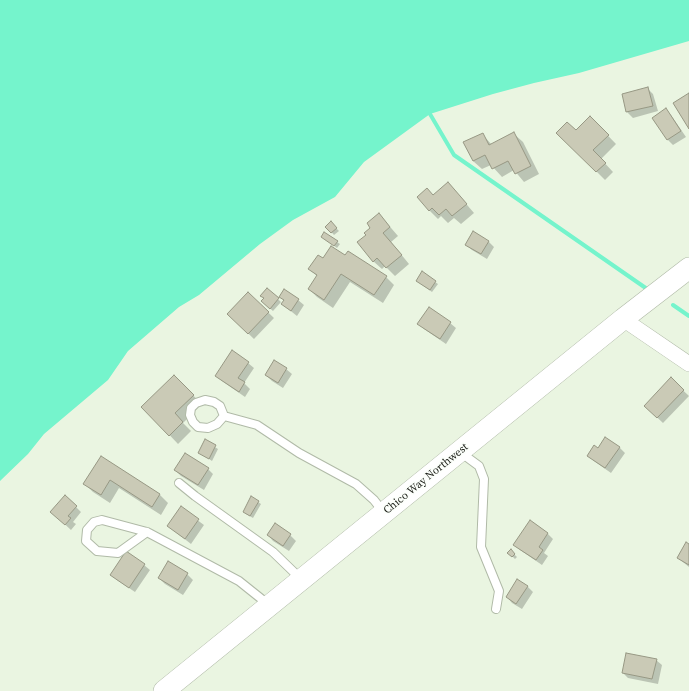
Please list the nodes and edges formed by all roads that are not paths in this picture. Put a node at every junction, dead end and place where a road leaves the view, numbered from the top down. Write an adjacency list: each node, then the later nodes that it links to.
1 (689, 268): 2 (main road, Chico Way Northwest)
2 (623, 319): 3 (street); 5 (main road, Chico Way Northwest)
3 (689, 364)
4 (224, 416): 7 (lane)
5 (460, 451): 7 (main road, Chico Way Northwest); 11 (lane)
6 (179, 483): 9 (lane)
7 (384, 513): 9 (main road, Chico Way Northwest)
8 (147, 532): 8 (lane); 10 (lane)
9 (301, 580): 10 (main road, Chico Way Northwest)
10 (269, 606): 12 (main road, Chico Way Northwest)
11 (496, 609)
12 (164, 691)

